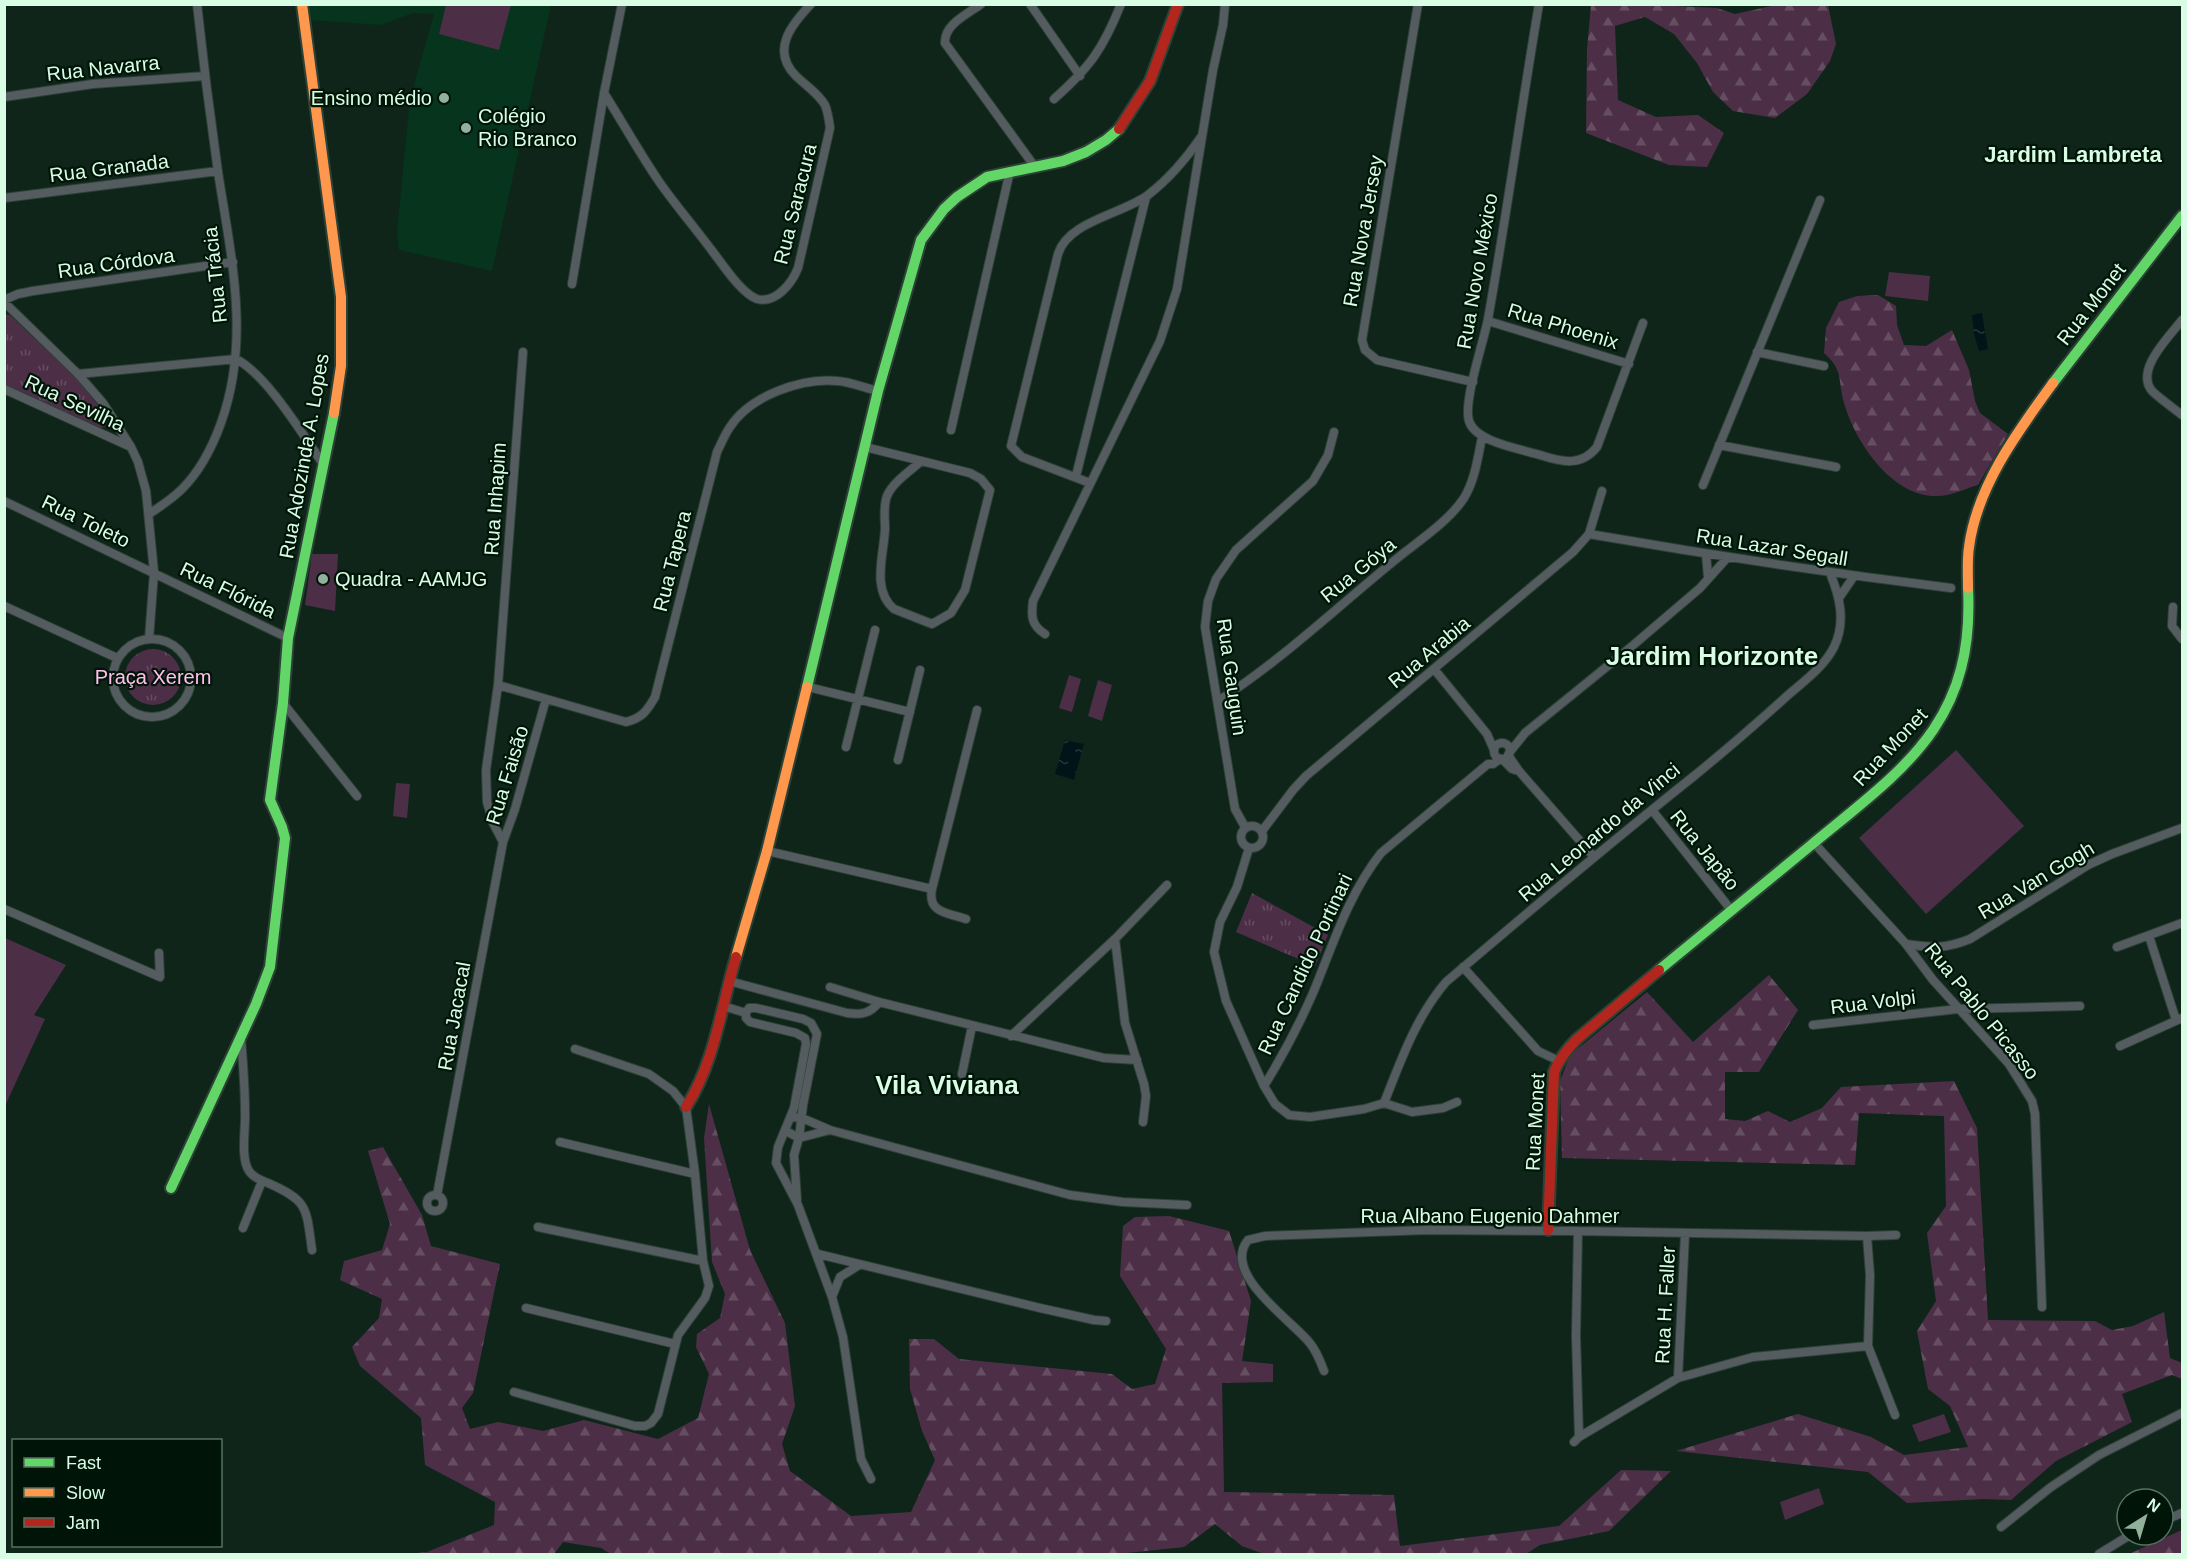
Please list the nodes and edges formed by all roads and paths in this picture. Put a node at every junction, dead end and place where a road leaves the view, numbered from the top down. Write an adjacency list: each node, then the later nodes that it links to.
1 (197, 4): 12 (street, Rua Trácia)
2 (302, 4): 48 (street, Rua Adozinda A. Lopes)
3 (622, 4): 14 (street)
4 (812, 4): 14 (street, Rua Saracura)
5 (981, 4): 18 (street)
6 (1030, 4): 13 (street)
7 (1120, 4): 13 (street)
8 (1179, 4): 18 (street)
9 (1225, 4): 17 (street)
10 (1418, 4): 37 (street, Rua Nova Jersey)
11 (1539, 4): 29 (street, Rua Novo México)
12 (205, 76): 15 (street, Rua Navarra); 19 (street, Rua Trácia)
13 (1080, 76): 16 (street)
14 (604, 93): 26 (street)
15 (4, 97)
16 (1054, 99)
17 (1204, 133): 21 (street); 51 (street)
18 (1035, 167): 20 (street)
19 (218, 171): 22 (street, Rua Granada); 25 (street, Rua Trácia)
20 (1010, 171): 39 (street); 41 (street)
21 (1146, 197): 50 (street); 50 (street)
22 (4, 198)
23 (1820, 200): 32 (street)
24 (2182, 216): 92 (street, Rua Monet)
25 (233, 262): 27 (street, Rua Córdova); 33 (street, Rua Trácia)
26 (572, 284)
27 (4, 301): 36 (street)
28 (2182, 320): 40 (street)
29 (1488, 321): 34 (street, Rua Phoenix); 37 (street, Rua Novo México)
30 (1643, 323): 34 (street)
31 (523, 352): 75 (street, Rua Inhapim)
32 (1757, 352): 35 (street); 44 (street)
33 (236, 359): 36 (street); 48 (street); 55 (street, Rua Trácia)
34 (1629, 364): 43 (street)
35 (1824, 366)
36 (78, 374): 45 (street)
37 (1473, 382): 43 (street, Rua Novo México)
38 (4, 389): 45 (street, Rua Sevilha)
39 (879, 391): 46 (street); 78 (street, Rua Tapera)
40 (2182, 415)
41 (951, 430)
42 (1334, 432): 79 (street, Rua Gauguin)
43 (1482, 437): 79 (street, Rua Góya)
44 (1719, 445): 49 (street); 52 (street)
45 (131, 447): 55 (street)
46 (865, 447): 47 (street); 76 (street)
47 (920, 462): 47 (street)
48 (322, 464): 69 (street, Rua Adozinda A. Lopes)
49 (1836, 467)
50 (1076, 476): 51 (street)
51 (1090, 483): 68 (street)
52 (1703, 485)
53 (1602, 491): 56 (street, Rua Arabia)
54 (4, 501): 59 (street, Rua Toleto)
55 (149, 514): 59 (street)
56 (1589, 534): 57 (street, Rua Lazar Segall); 73 (street, Rua Arabia)
57 (1706, 554): 58 (street, Rua Lazar Segall); 62 (street)
58 (1727, 558): 60 (street, Rua Lazar Segall); 62 (street, Rua Candido Portinari)
59 (154, 572): 69 (street, Rua Flórida); 70 (street)
60 (1830, 573): 61 (street, Rua Lazar Segall); 64 (street, Rua Leonardo da Vinci)
61 (1854, 576): 63 (street, Rua Lazar Segall); 64 (street)
62 (1708, 577): 84 (street, Rua Candido Portinari)
63 (1951, 588)
64 (1839, 598): 87 (street, Rua Leonardo da Vinci)
65 (4, 606): 72 (street)
66 (2173, 607): 71 (street)
67 (875, 630): 77 (street)
68 (1045, 634)
69 (288, 638): 80 (street, Rua Adozinda A. Lopes)
70 (149, 639): 72 (street); 72 (street)
71 (2182, 639)
72 (117, 658)
73 (1434, 669): 84 (street); 90 (street, Rua Arabia)
74 (920, 670): 82 (street)
75 (498, 685): 78 (street, Rua Tapera); 91 (street, Rua Faisão)
76 (808, 687): 77 (street); 94 (street)
77 (857, 698): 82 (street); 83 (street)
78 (546, 699): 91 (street, Rua Faisão)
79 (1218, 701): 88 (street, Rua Gauguin)
80 (283, 703): 86 (street); 121 (street, Rua Adozinda A. Lopes)
81 (978, 710): 97 (street)
82 (910, 712): 85 (street)
83 (846, 747)
84 (1502, 752): 95 (street); 127 (street, Rua Candido Portinari)
85 (898, 760)
86 (357, 796)
87 (1652, 810): 95 (street, Rua Leonardo da Vinci); 99 (street, Rua Japão)
88 (1245, 827): 90 (street); 93 (street, Rua Arabia)
89 (2182, 828): 104 (street, Rua Van Gogh)
90 (1262, 831): 93 (street, Rua Arabia)
91 (503, 842): 143 (street, Rua Jacacal)
92 (1814, 843): 99 (street, Rua Monet); 104 (street, Rua Pablo Picasso)
93 (1249, 848): 127 (street, Rua Arabia)
94 (768, 851): 97 (street); 108 (street)
95 (1594, 857): 107 (street, Rua Leonardo da Vinci)
96 (1167, 885): 103 (street)
97 (932, 889): 100 (street)
98 (4, 909): 106 (street)
99 (1732, 911): 125 (street, Rua Monet)
100 (966, 919)
101 (2182, 923): 102 (street)
102 (2149, 936): 105 (street); 116 (street)
103 (1115, 939): 120 (street); 124 (street)
104 (1906, 944): 114 (street, Rua Pablo Picasso)
105 (2117, 947)
106 (159, 953)
107 (1463, 967): 125 (street); 129 (street, Rua Leonardo da Vinci)
108 (729, 981): 110 (street); 111 (street)
109 (830, 987): 110 (street)
110 (879, 1002): 119 (street)
111 (723, 1006): 115 (street); 130 (street)
112 (2080, 1006): 114 (street, Rua Volpi)
113 (762, 1009): 115 (street); 117 (street); 132 (street)
114 (1958, 1009): 118 (street, Rua Volpi); 158 (street, Rua Pablo Picasso)
115 (746, 1013): 117 (street)
116 (2179, 1019): 122 (street)
117 (759, 1025): 131 (street)
118 (1813, 1025)
119 (972, 1026): 120 (street); 126 (street)
120 (1011, 1036): 124 (street)
121 (241, 1037): 141 (street); 142 (street, Rua Adozinda A. Lopes)
122 (2120, 1046)
123 (574, 1049): 130 (street)
124 (1137, 1060): 133 (street)
125 (1557, 1060): 148 (street, Rua Monet)
126 (962, 1074)
127 (1264, 1086): 129 (street)
128 (1457, 1102): 129 (street)
129 (1384, 1103)
130 (686, 1107): 140 (street)
131 (791, 1117): 132 (street); 135 (street)
132 (802, 1118): 134 (street); 136 (street)
133 (1143, 1122)
134 (830, 1130): 136 (street); 145 (street)
135 (786, 1131): 136 (street); 138 (street)
136 (799, 1138): 139 (street)
137 (560, 1142): 140 (street)
138 (776, 1163): 139 (street); 144 (street)
139 (794, 1172): 144 (street)
140 (695, 1174): 155 (street)
141 (262, 1181): 147 (street); 153 (street)
142 (171, 1188)
143 (437, 1195)
144 (798, 1205): 154 (street)
145 (1187, 1205)
146 (538, 1227): 155 (street)
147 (243, 1228)
148 (1548, 1230): 149 (street, Rua Albano Eugenio Dahmer); 163 (street, Rua Albano Eugenio Dahmer)
149 (1578, 1230): 150 (street, Rua Albano Eugenio Dahmer); 164 (street)
150 (1685, 1233): 152 (street, Rua Albano Eugenio Dahmer); 164 (street, Rua H. Faller)
151 (1896, 1235): 152 (street, Rua Albano Eugenio Dahmer)
152 (1867, 1236): 162 (street)
153 (312, 1250)
154 (818, 1254): 156 (street); 157 (street)
155 (703, 1261): 161 (street)
156 (859, 1265): 157 (street); 160 (street)
157 (832, 1297): 168 (street)
158 (2042, 1307)
159 (526, 1308): 161 (street)
160 (1106, 1321)
161 (675, 1344): 165 (street)
162 (1868, 1346): 164 (street); 167 (street)
163 (1324, 1371)
164 (1678, 1378)
165 (514, 1392)
166 (2182, 1413): 169 (street)
167 (1895, 1415)
168 (871, 1479)
169 (2001, 1527)
170 (2115, 1544): 171 (street)
171 (2099, 1554)

